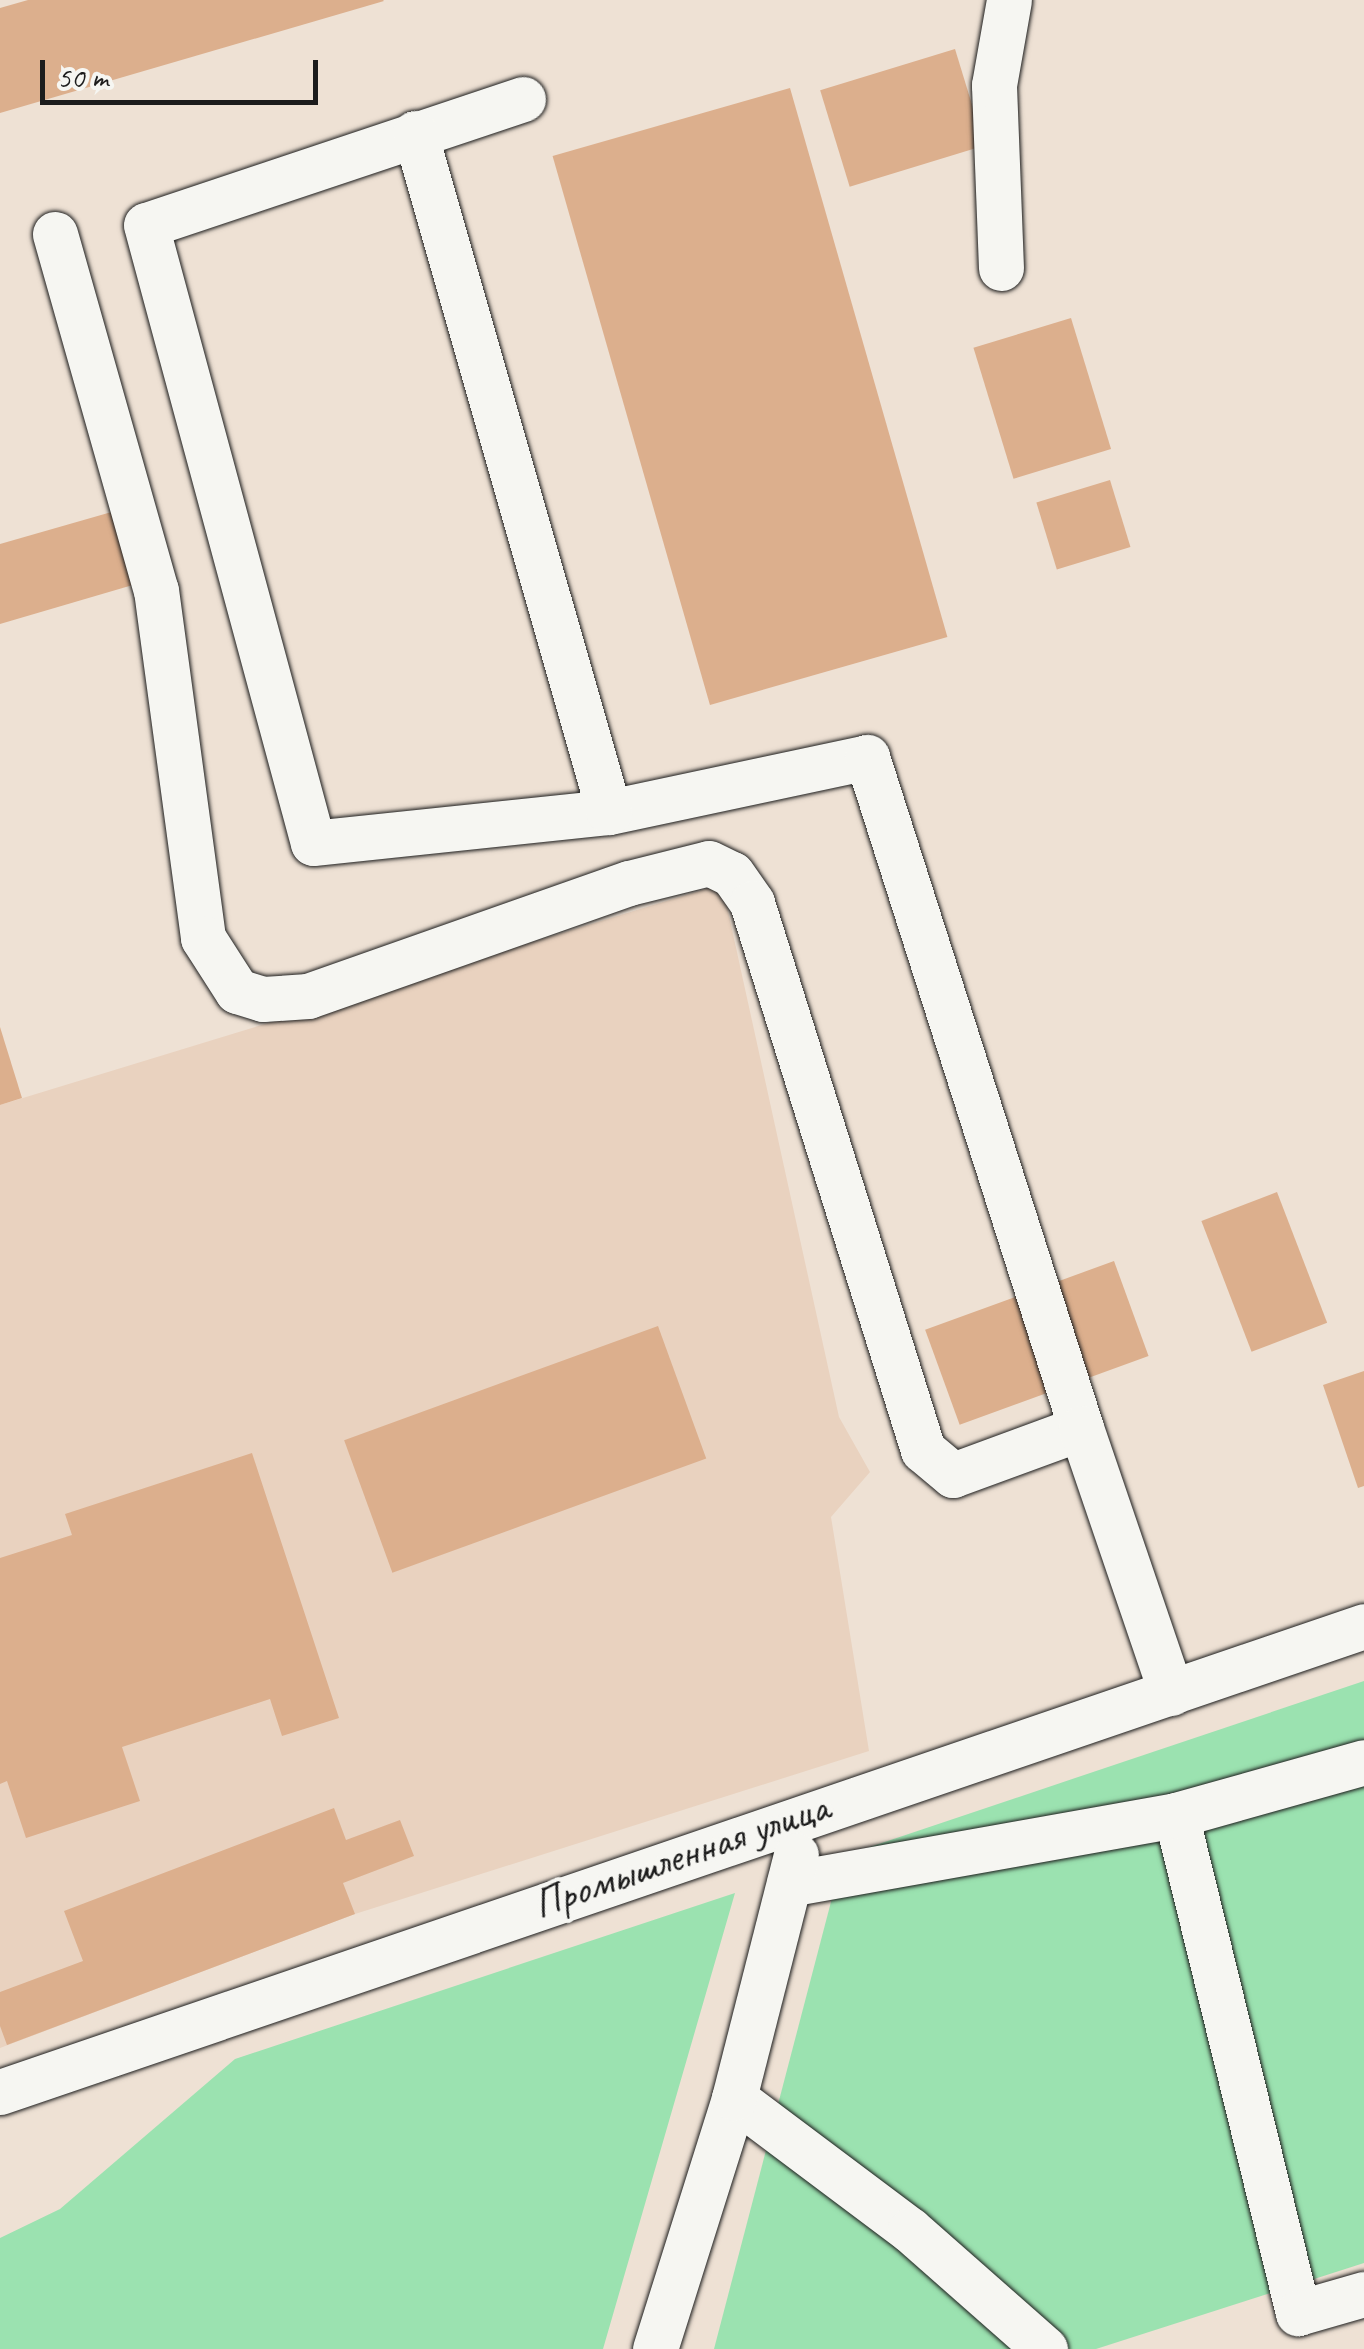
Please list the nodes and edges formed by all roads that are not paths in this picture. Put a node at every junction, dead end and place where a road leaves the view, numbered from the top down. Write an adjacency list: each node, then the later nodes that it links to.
1 (1009, 0): 5 (street)
2 (524, 99): 3 (street)
3 (416, 133): 6 (street); 6 (street)
4 (55, 234): 7 (street)
5 (1001, 268)
6 (608, 812): 7 (street)
7 (1082, 1428): 9 (street)
8 (1364, 1626): 9 (street, Промышленная улица)
9 (1171, 1693): 11 (street, Промышленная улица)
10 (1364, 1762): 12 (street)
11 (806, 1814): 13 (street); 14 (street, Промышленная улица)
12 (1176, 1814): 13 (street); 16 (street)
13 (788, 1884): 15 (street)
14 (0, 2092)
15 (734, 2098): 17 (street); 18 (street)
16 (1364, 2294)
17 (655, 2349)
18 (1045, 2349)

